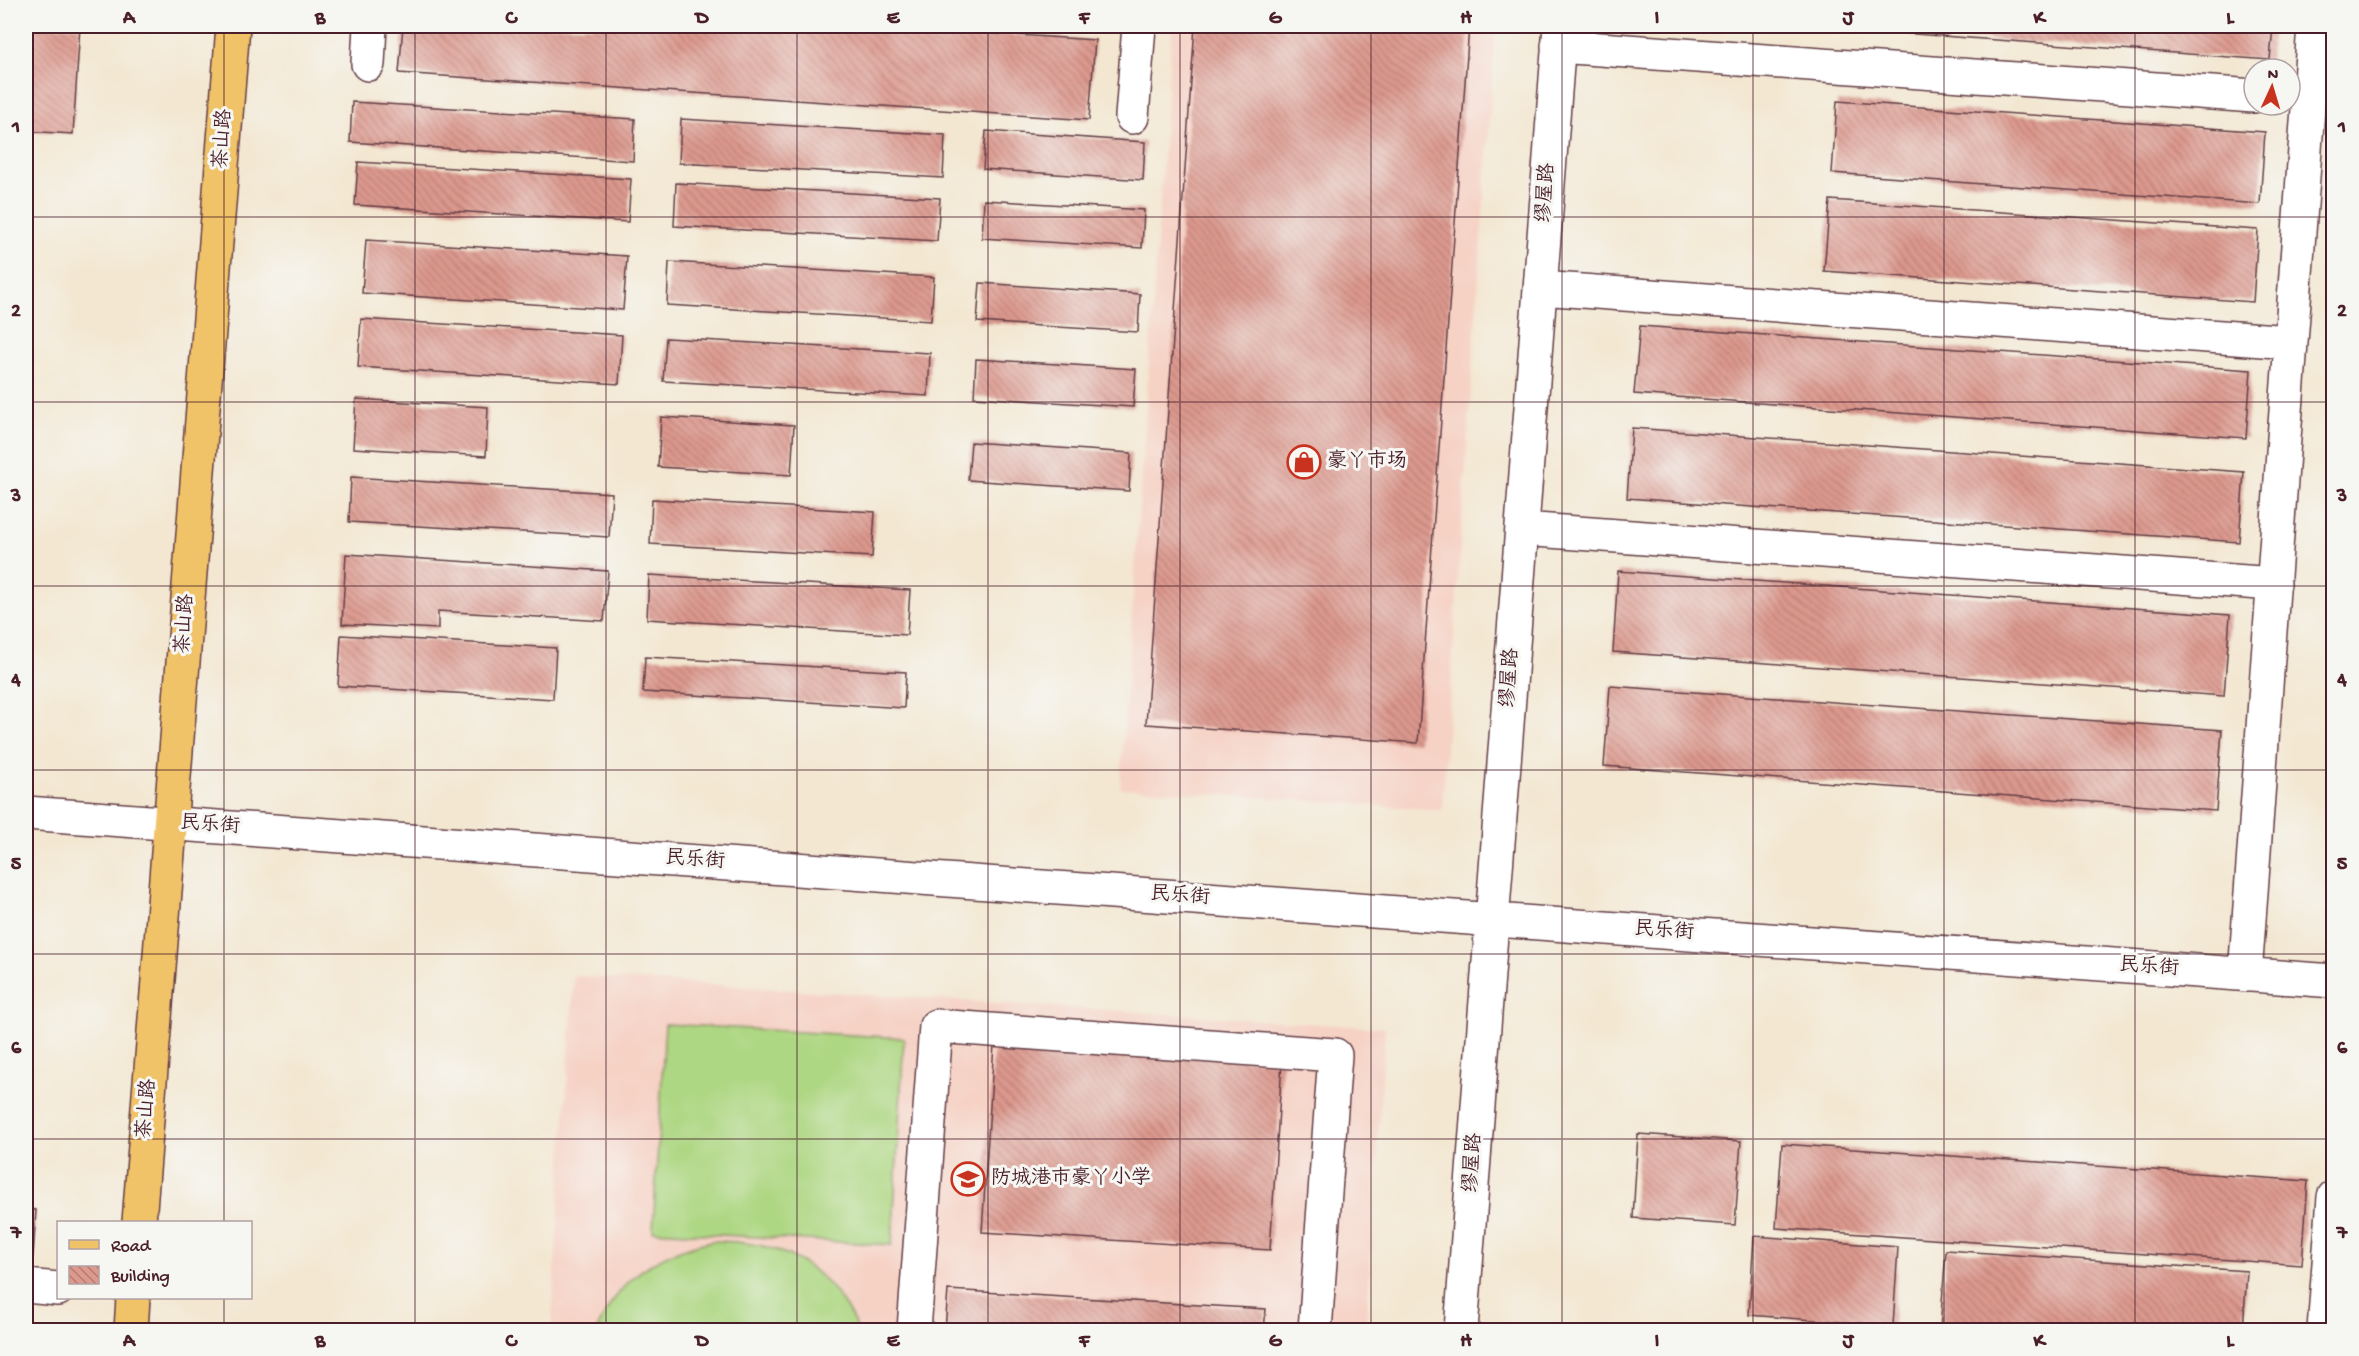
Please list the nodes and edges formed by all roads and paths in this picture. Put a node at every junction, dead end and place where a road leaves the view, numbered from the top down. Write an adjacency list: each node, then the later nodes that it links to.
1 (233, 26): 16 (main road, 茶山路)
2 (370, 26): 6 (street)
3 (1139, 26): 9 (street)
4 (2314, 26): 7 (street)
5 (1559, 36): 8 (street); 11 (street, 缪屋路)
6 (368, 64)
7 (2302, 89)
8 (2242, 95)
9 (1132, 117)
10 (2299, 117): 12 (street)
11 (1540, 288): 12 (street); 13 (street, 缪屋路)
12 (2291, 342): 14 (street)
13 (1522, 530): 14 (street); 17 (street, 缪屋路)
14 (2274, 584): 18 (street)
15 (26, 813): 16 (street, 民乐街)
16 (171, 823): 17 (street, 民乐街); 21 (main road, 茶山路)
17 (1492, 920): 18 (street, 民乐街); 28 (street, 缪屋路)
18 (2245, 975): 19 (street, 民乐街)
19 (2334, 981)
20 (2334, 1197): 29 (street)
21 (139, 1221)
22 (26, 1286): 23 (street)
23 (57, 1289)
24 (133, 1299): 25 (main road)
25 (131, 1330)
26 (914, 1330): 27 (street)
27 (1315, 1330)
28 (1461, 1330)
29 (2324, 1330)

